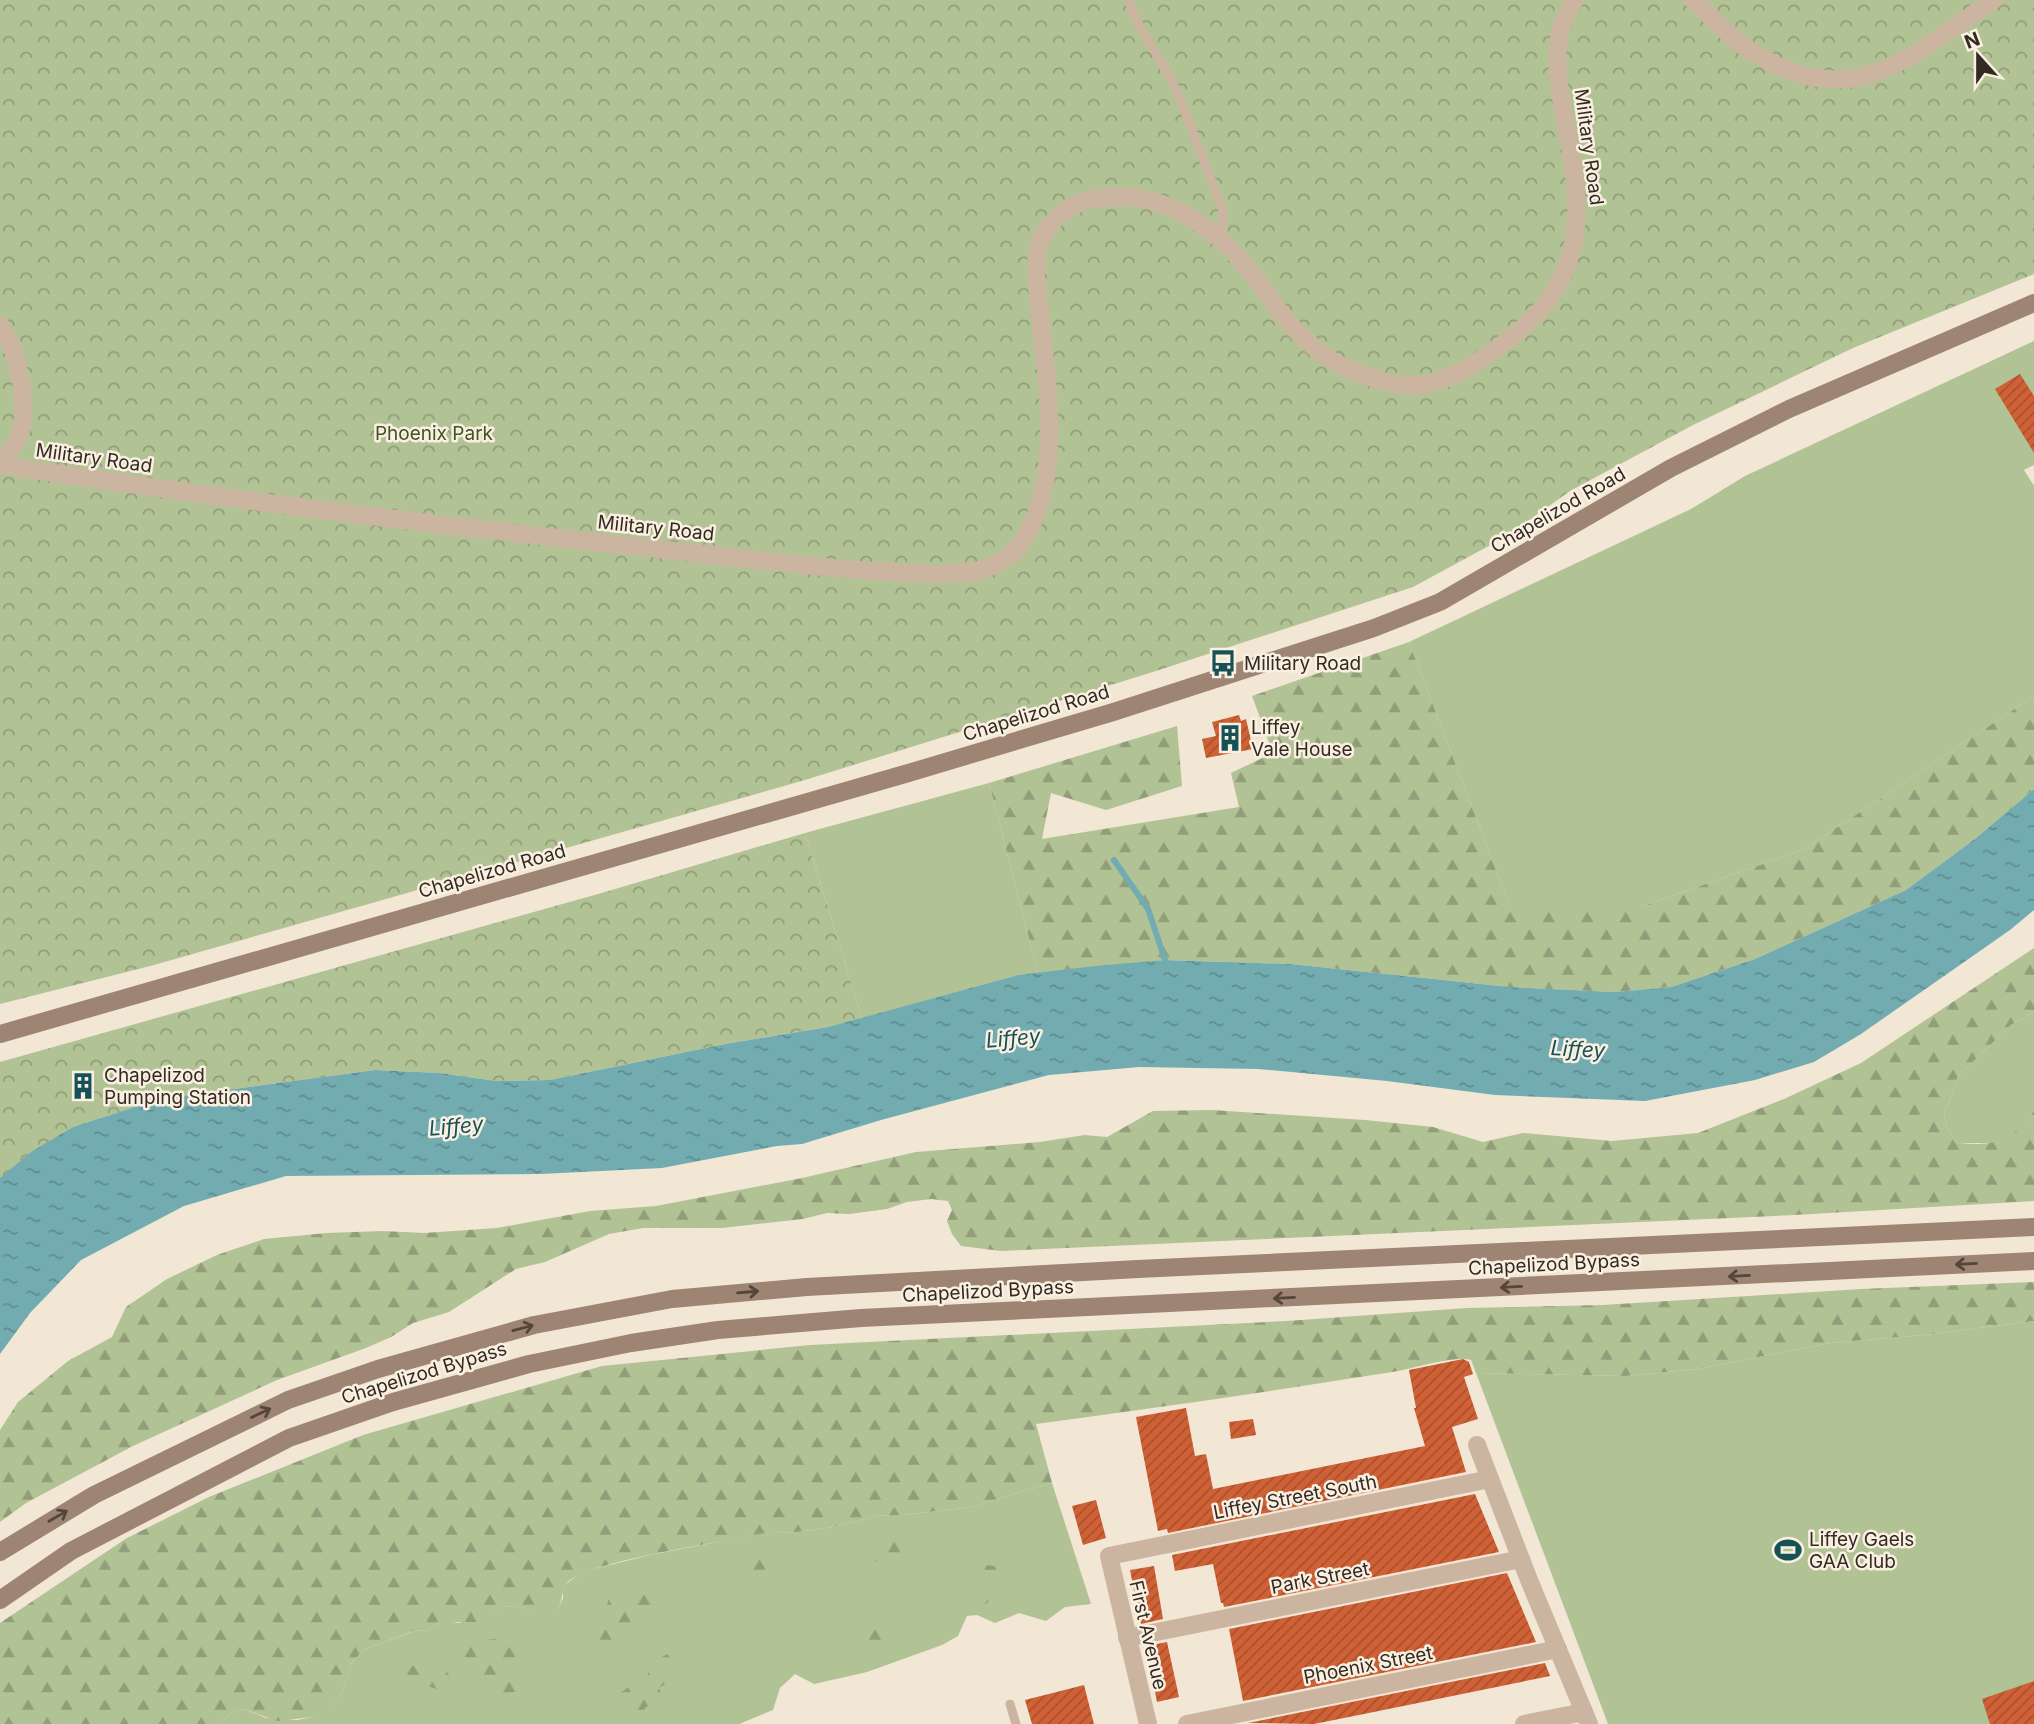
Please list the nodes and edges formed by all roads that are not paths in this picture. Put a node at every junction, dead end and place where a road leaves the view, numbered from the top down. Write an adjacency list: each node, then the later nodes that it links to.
1 (1129, 0): 5 (lane)
2 (1575, 0): 5 (street, Military Road)
3 (1693, 0): 4 (street)
4 (1994, 0)
5 (1219, 239): 8 (street, Military Road)
6 (2034, 303): 9 (main road, Chapelizod Road)
7 (0, 324): 8 (street)
8 (0, 465)
9 (0, 1034)
10 (2034, 1227): 14 (main road, Chapelizod Bypass, one-way to 10)
11 (2034, 1261): 17 (main road, Chapelizod Bypass, one-way to 17)
12 (1477, 1445): 13 (street)
13 (1489, 1479): 15 (street, Liffey Street South); 16 (street)
14 (0, 1552)
15 (1109, 1556): 18 (street, First Avenue)
16 (1521, 1559): 18 (street, Park Street); 19 (street)
17 (0, 1600)
18 (1127, 1638): 24 (street, First Avenue)
19 (1558, 1649): 21 (street); 25 (street, Phoenix Street)
20 (1010, 1704): 23 (lane)
21 (1586, 1718): 22 (street)
22 (1527, 1723)
23 (1016, 1724)
24 (1148, 1724)
25 (1187, 1724)

